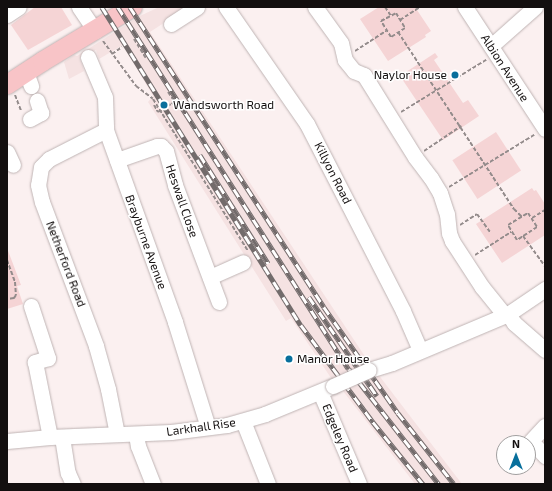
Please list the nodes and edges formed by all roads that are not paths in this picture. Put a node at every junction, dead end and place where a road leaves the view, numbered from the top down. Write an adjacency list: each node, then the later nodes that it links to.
1 (19, 7): 9 (street)
2 (79, 7): 11 (street)
3 (132, 7): 11 (main road)
4 (197, 7): 10 (street)
5 (226, 7): 26 (street, Killyon Road)
6 (315, 7): 25 (street)
7 (465, 7): 12 (street, Albion Avenue)
8 (535, 7): 12 (street)
9 (7, 15)
10 (171, 24)
11 (99, 36): 14 (main road)
12 (494, 51): 18 (street, Albion Avenue)
13 (88, 57): 17 (street, Brayburne Avenue)
14 (10, 88)
15 (36, 101): 16 (street)
16 (26, 116)
17 (106, 130): 19 (street, Brayburne Avenue); 32 (street, Netherford Road)
18 (543, 131)
19 (117, 160): 21 (street, Heswall Close); 31 (street, Brayburne Avenue)
20 (248, 260): 21 (street)
21 (210, 277): 23 (street, Heswall Close)
22 (545, 289): 25 (street)
23 (219, 302)
24 (30, 306): 35 (street)
25 (506, 314): 26 (street); 27 (street)
26 (420, 350): 28 (street, Larkhall Rise, bridge)
27 (545, 350)
28 (326, 389): 29 (street, Larkhall Rise); 42 (street, Edgeley Road)
29 (243, 421): 31 (street, Larkhall Rise); 41 (street)
30 (545, 426): 34 (street)
31 (208, 427): 33 (street, Larkhall Rise)
32 (117, 434): 33 (street, Larkhall Rise); 35 (street, Larkhall Rise)
33 (136, 434): 40 (street)
34 (536, 435)
35 (56, 437): 36 (street, Larkhall Rise); 39 (street)
36 (7, 441)
37 (536, 448): 38 (street)
38 (545, 456)
39 (73, 484)
40 (153, 484)
41 (268, 484)
42 (359, 484)

